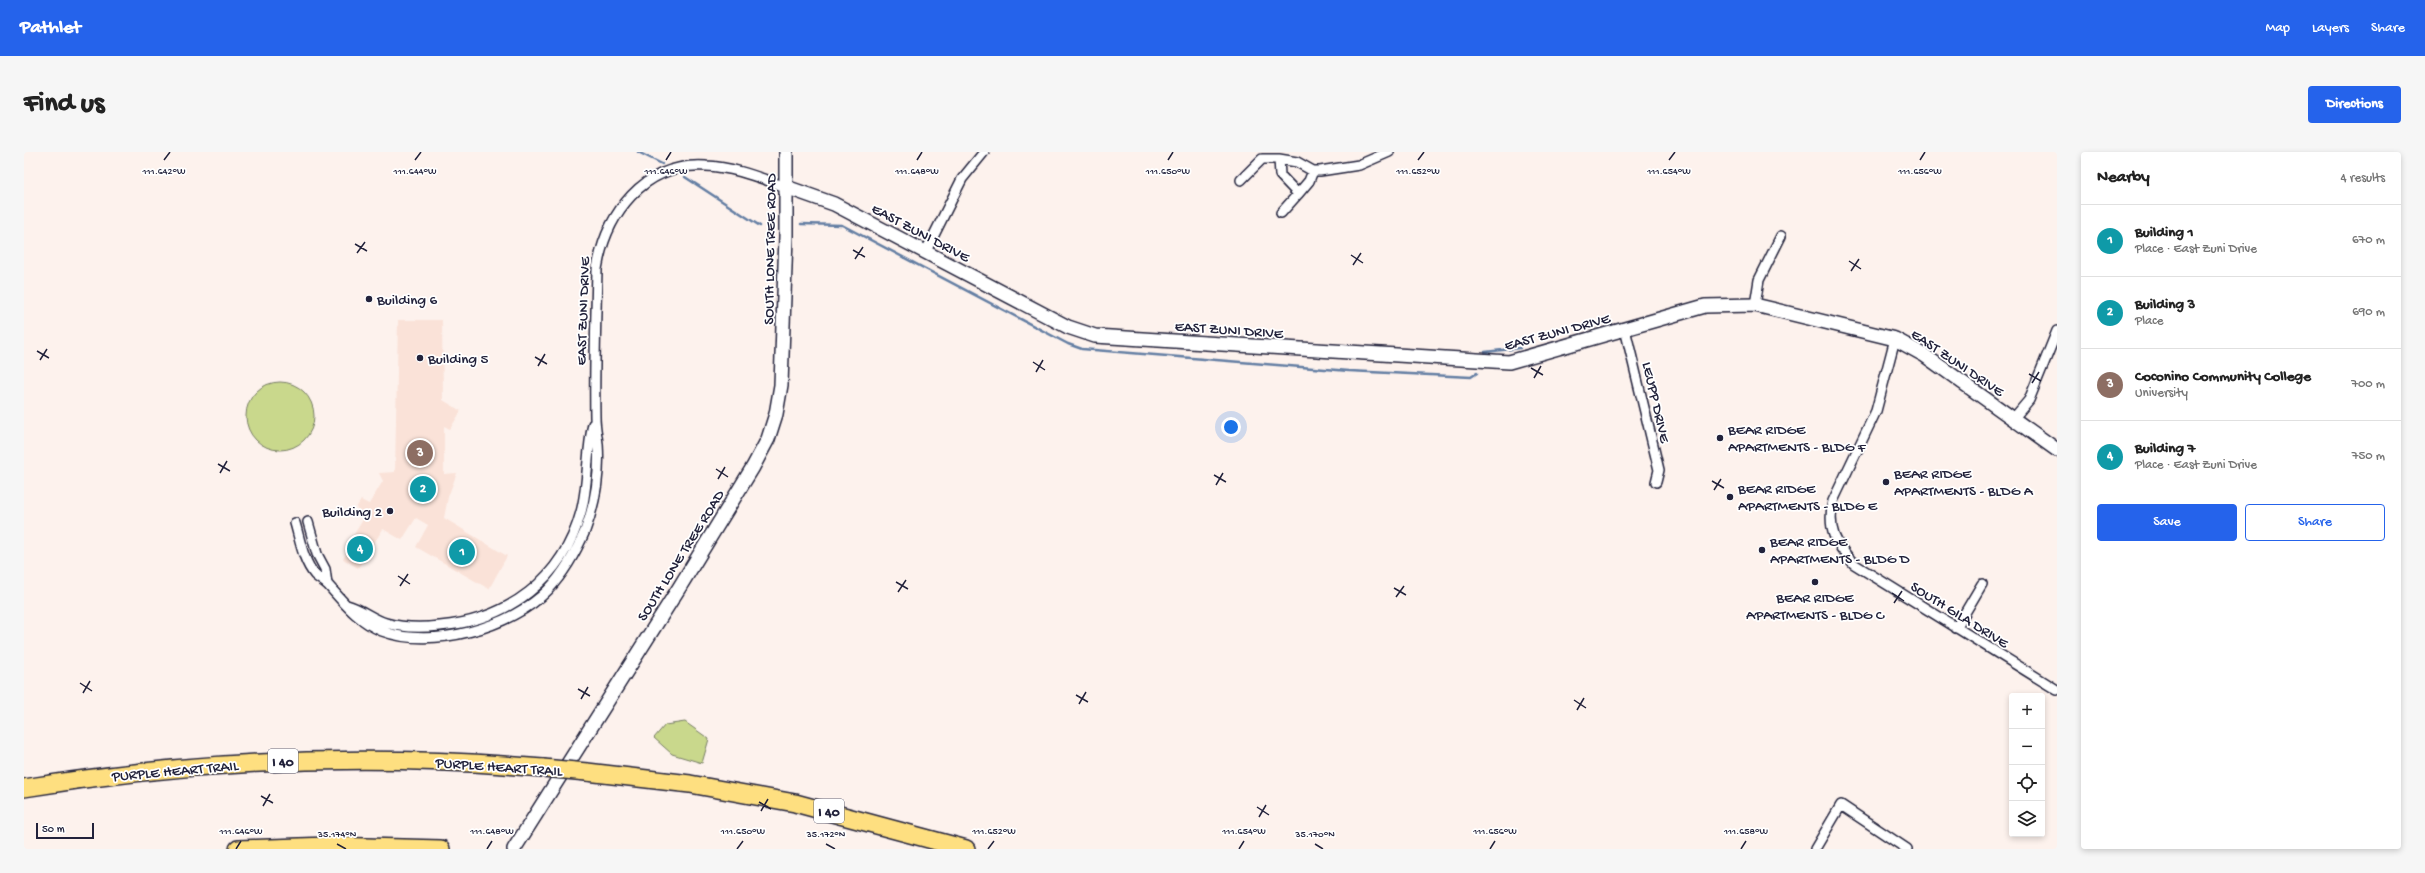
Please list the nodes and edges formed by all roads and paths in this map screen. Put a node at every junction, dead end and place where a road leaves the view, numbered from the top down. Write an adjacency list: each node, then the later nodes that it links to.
1 (786, 152): 7 (street, SOUTH LONE TREE ROAD)
2 (984, 152): 11 (street)
3 (1389, 152): 5 (street)
4 (1279, 159): 5 (street); 6 (street); 8 (street)
5 (1313, 171): 8 (street)
6 (1241, 180)
7 (786, 187): 11 (street, EAST ZUNI DRIVE); 21 (street, EAST ZUNI DRIVE); 28 (street, SOUTH LONE TREE ROAD)
8 (1298, 194): 9 (street)
9 (1281, 213)
10 (1781, 236): 12 (street)
11 (925, 253): 13 (street, EAST ZUNI DRIVE)
12 (1754, 305): 13 (street, EAST ZUNI DRIVE); 15 (street, EAST ZUNI DRIVE)
13 (1625, 329): 18 (street, LEUPP DRIVE)
14 (2057, 331): 16 (street)
15 (1895, 339): 16 (street, EAST ZUNI DRIVE); 23 (street, SOUTH GILA DRIVE)
16 (2013, 419): 17 (street, EAST ZUNI DRIVE)
17 (2057, 450)
18 (1656, 482)
19 (308, 522): 21 (street)
20 (295, 523): 21 (street, EAST ZUNI DRIVE)
21 (327, 584)
22 (1982, 584): 23 (street)
23 (1956, 628): 24 (street, SOUTH GILA DRIVE)
24 (2057, 690)
25 (24, 788): 29 (highway, PURPLE HEART TRAIL / I 40, bridge)
26 (238, 849): 27 (highway)
27 (441, 849)
28 (514, 849)
29 (966, 849)
30 (1815, 849): 31 (street)
31 (1907, 849)

